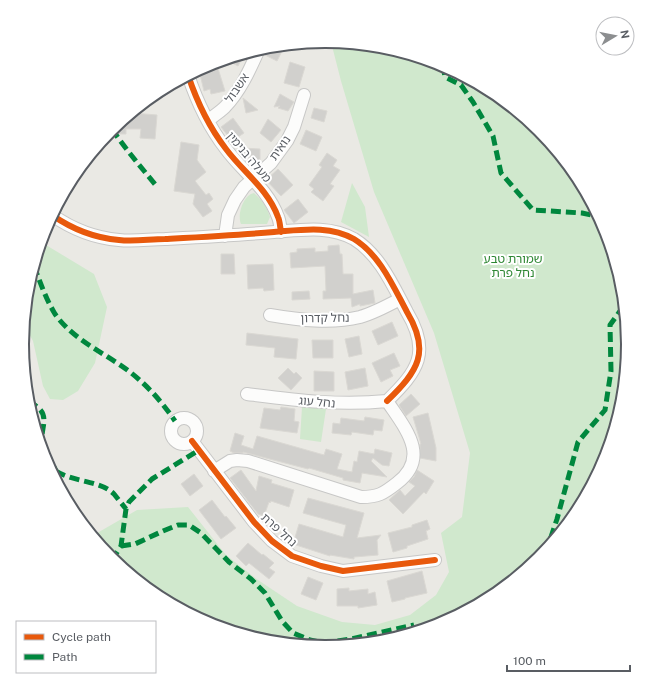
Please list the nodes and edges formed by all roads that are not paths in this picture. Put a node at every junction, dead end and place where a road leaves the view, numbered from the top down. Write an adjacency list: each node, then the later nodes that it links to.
1 (255, 57): 4 (street, אשבול)
2 (190, 81): 4 (street, מעלה בנימין)
3 (304, 95): 5 (street, נואית)
4 (208, 121): 5 (street, מעלה בנימין)
5 (253, 179): 7 (street, מעלה בנימין); 8 (street, נואית)
6 (57, 219): 8 (street)
7 (281, 232): 8 (street); 9 (street)
8 (225, 236)
9 (400, 299): 10 (street, נחל קדרון); 12 (street)
10 (270, 315)
11 (247, 394): 12 (street, נחל עוג)
12 (387, 401): 14 (street)
13 (192, 441): 14 (street, נחל פרת)
14 (214, 471): 15 (street, נחל פרת)
15 (435, 560)

